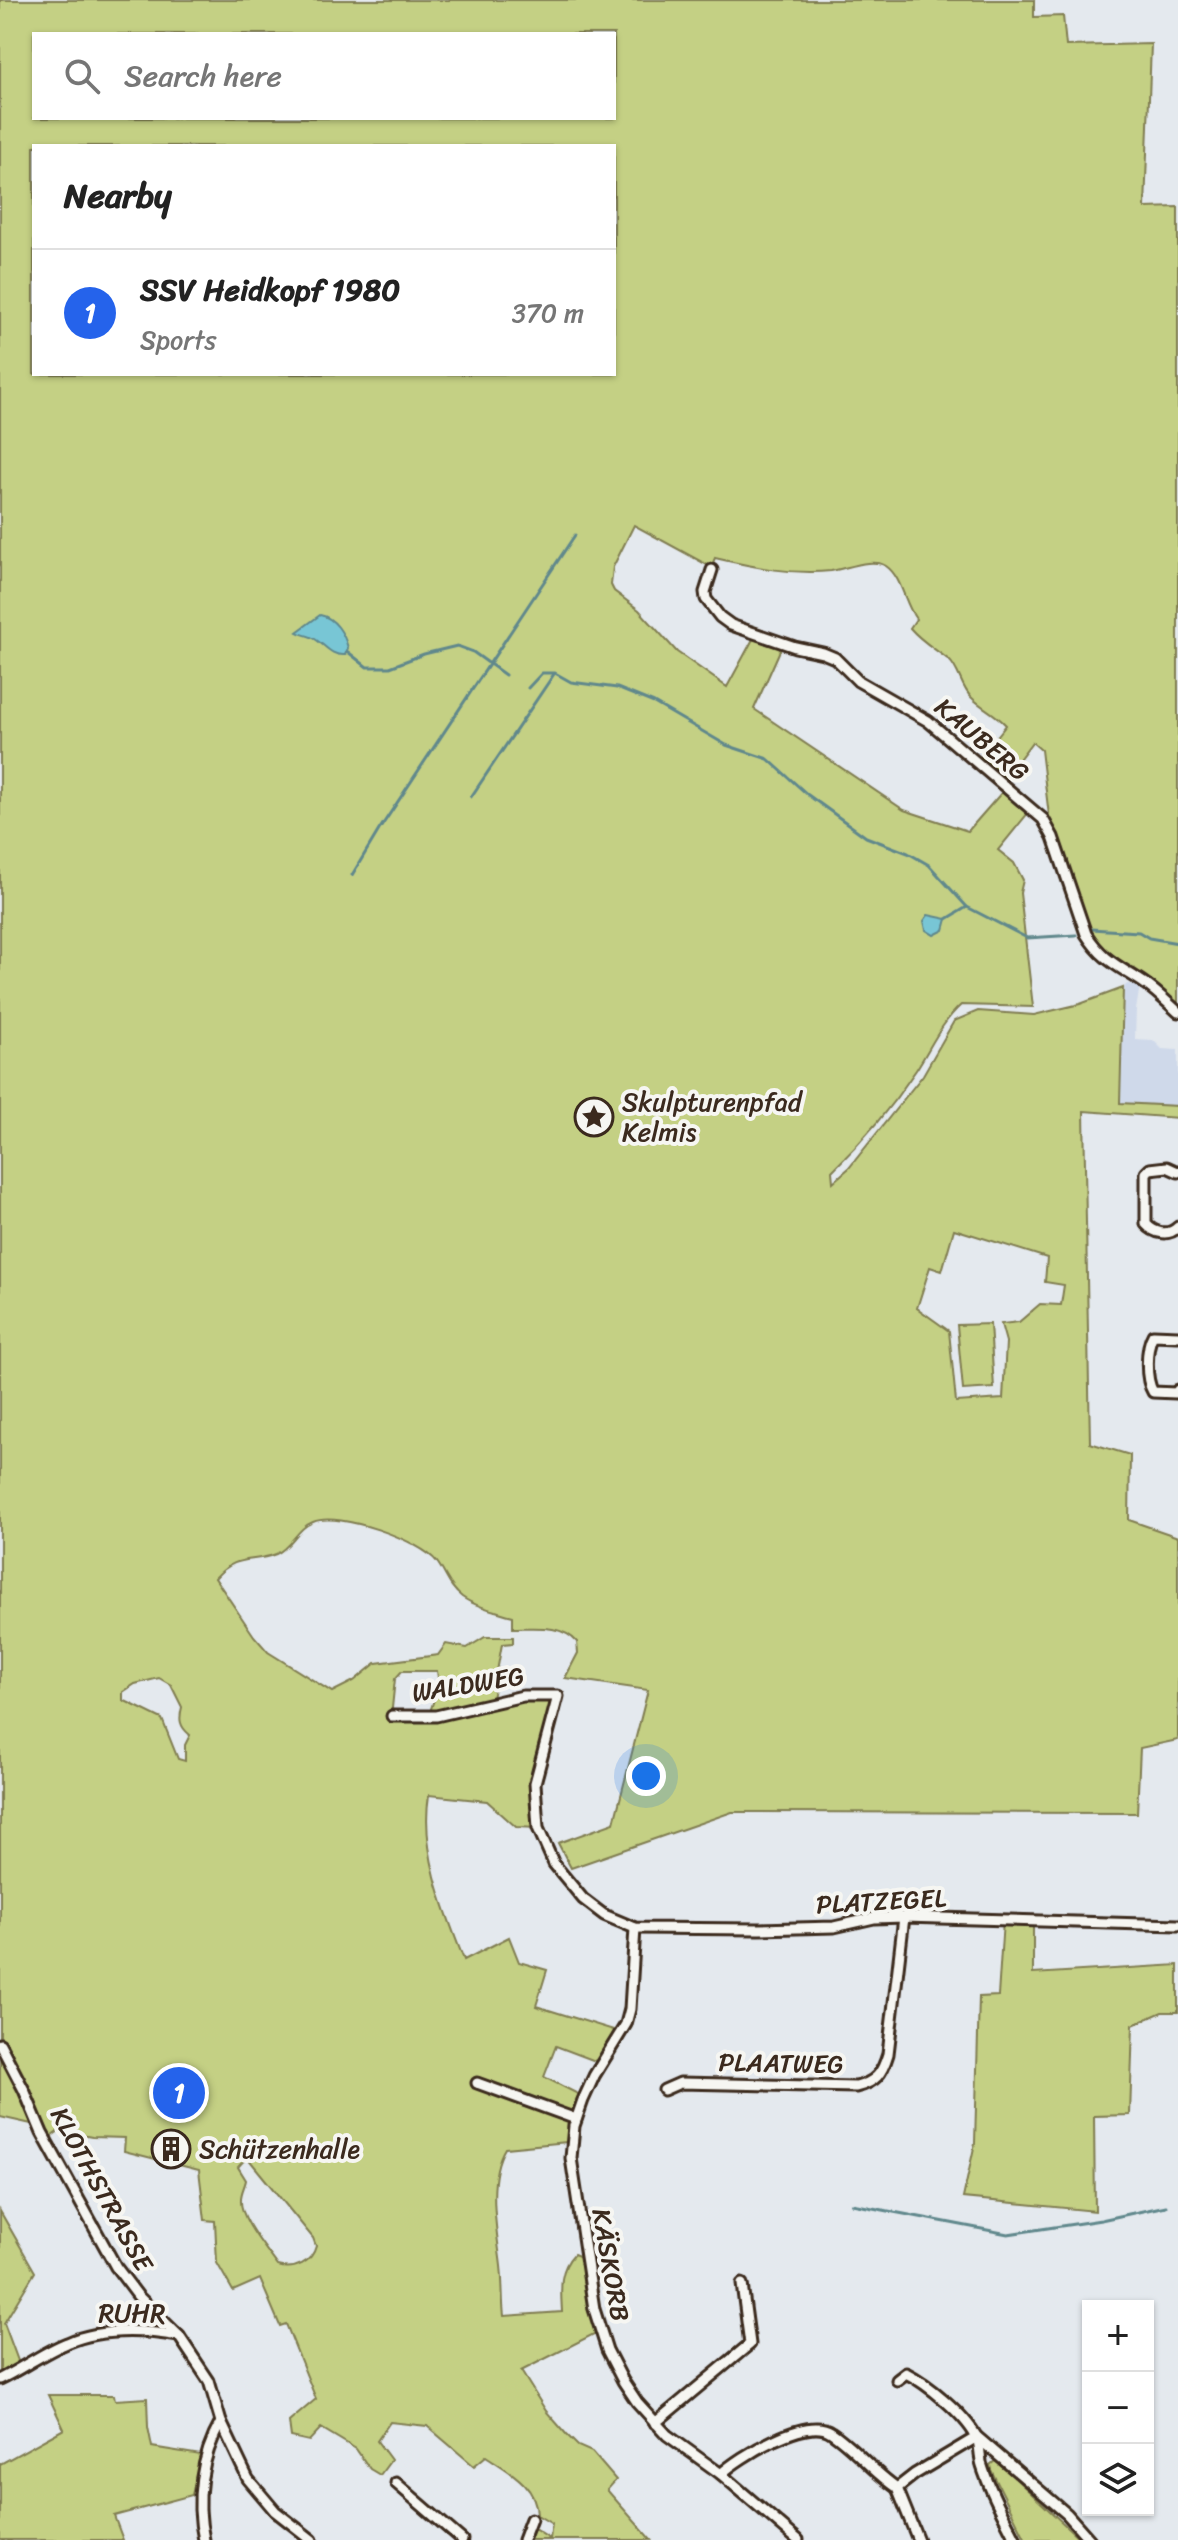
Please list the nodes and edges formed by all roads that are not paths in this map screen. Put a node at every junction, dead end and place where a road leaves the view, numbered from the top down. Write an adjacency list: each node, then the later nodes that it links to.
1 (712, 570): 2 (street, KAUBERG)
2 (1178, 1012)
3 (1178, 1172): 4 (street)
4 (1178, 1227)
5 (1178, 1336): 6 (street)
6 (1178, 1390)
7 (392, 1716): 10 (street, WALDWEG)
8 (904, 1917): 9 (street, PLATZEGEL); 10 (street, PLATZEGEL); 13 (street, PLAATWEG)
9 (1178, 1925)
10 (635, 1928): 14 (street, KÄSKORB)
11 (0, 2044): 16 (street, KLOTHSTRASSE)
12 (477, 2083): 14 (street)
13 (664, 2090)
14 (576, 2119): 20 (street, KÄSKORB)
15 (742, 2284): 20 (street)
16 (179, 2336): 17 (street, RUHR); 19 (street, KLOTHSTRASSE)
17 (0, 2379)
18 (897, 2380): 21 (street)
19 (221, 2422): 26 (street); 27 (street, KLOTHSTRASSE)
20 (655, 2423): 22 (street, KÄSKORB)
21 (977, 2437): 24 (street); 32 (street); 33 (street)
22 (721, 2474): 24 (street); 30 (street, KÄSKORB)
23 (396, 2483): 28 (street)
24 (897, 2488): 31 (street)
25 (531, 2519): 29 (street)
26 (204, 2540)
27 (312, 2540)
28 (462, 2540)
29 (523, 2540)
30 (798, 2540)
31 (918, 2540)
32 (1016, 2540)
33 (1090, 2540)

